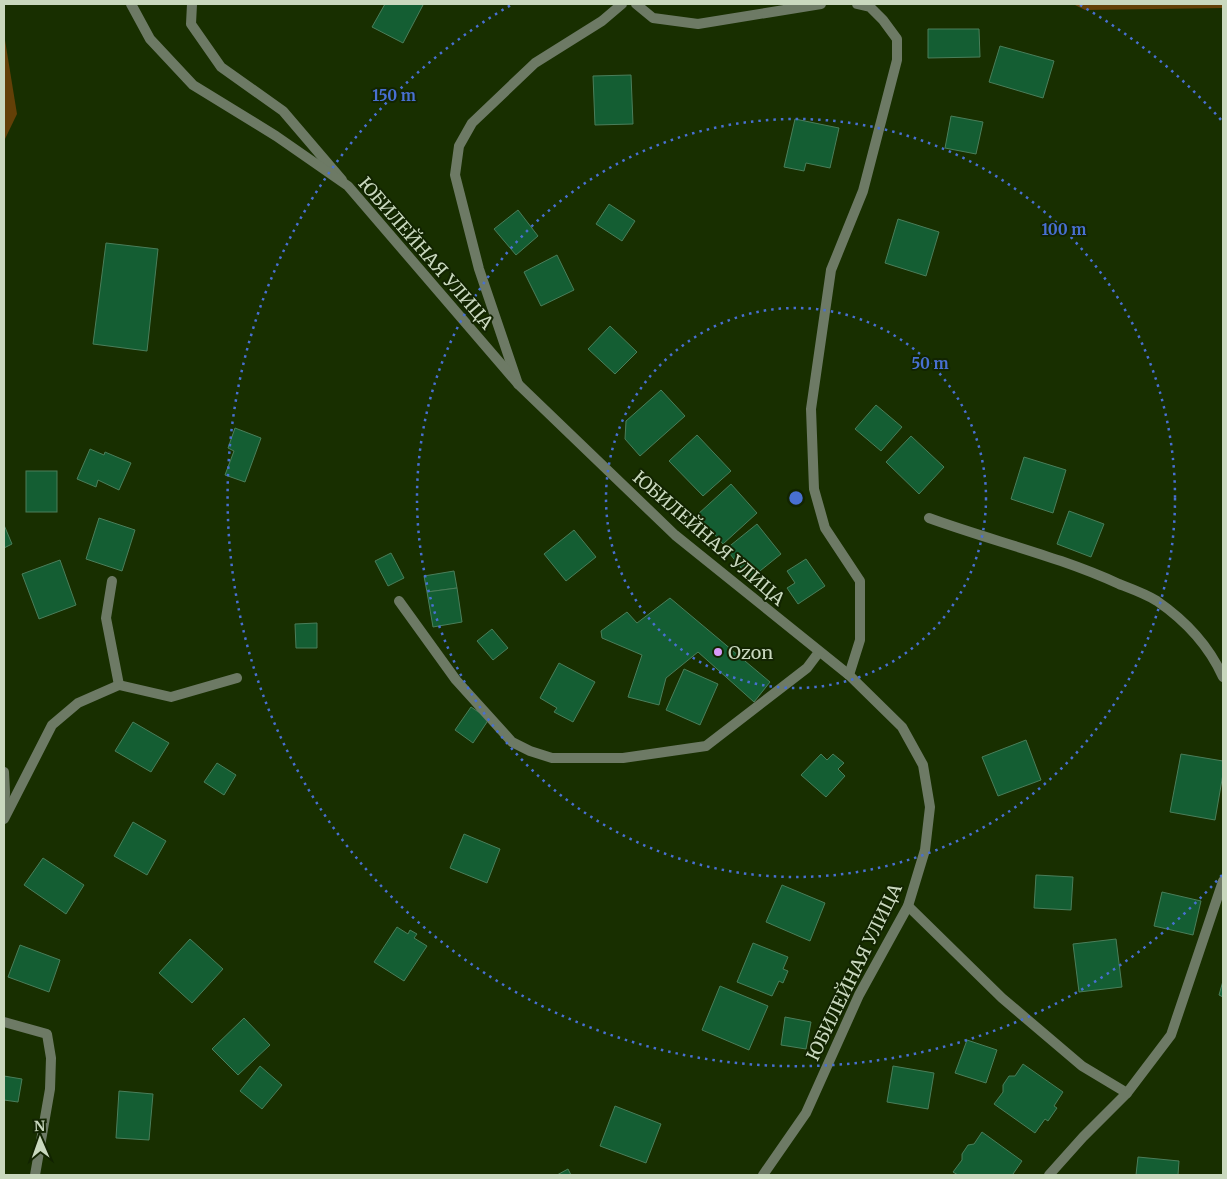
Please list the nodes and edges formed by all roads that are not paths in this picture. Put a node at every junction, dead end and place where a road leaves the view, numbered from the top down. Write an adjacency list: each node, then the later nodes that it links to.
1 (132, 4): 7 (street, ЮБИЛЕЙНАЯ УЛИЦА)
2 (192, 4): 7 (street)
3 (622, 4): 8 (street)
4 (636, 4): 5 (street)
5 (821, 4)
6 (857, 4): 13 (street)
7 (348, 186): 8 (street, ЮБИЛЕЙНАЯ УЛИЦА)
8 (519, 385): 12 (street, ЮБИЛЕЙНАЯ УЛИЦА)
9 (929, 518): 15 (street)
10 (112, 581): 16 (street)
11 (399, 601): 12 (street)
12 (819, 652): 13 (street, ЮБИЛЕЙНАЯ УЛИЦА)
13 (849, 675): 21 (street, ЮБИЛЕЙНАЯ УЛИЦА)
14 (237, 678): 16 (street)
15 (1223, 678)
16 (118, 685): 18 (street)
17 (4, 772): 18 (street)
18 (4, 819): 19 (street)
19 (4, 826)
20 (1223, 881): 23 (street)
21 (908, 906): 23 (street); 25 (street, ЮБИЛЕЙНАЯ УЛИЦА)
22 (4, 1022): 24 (street)
23 (1127, 1093): 26 (street)
24 (35, 1175)
25 (763, 1175)
26 (1049, 1175)

